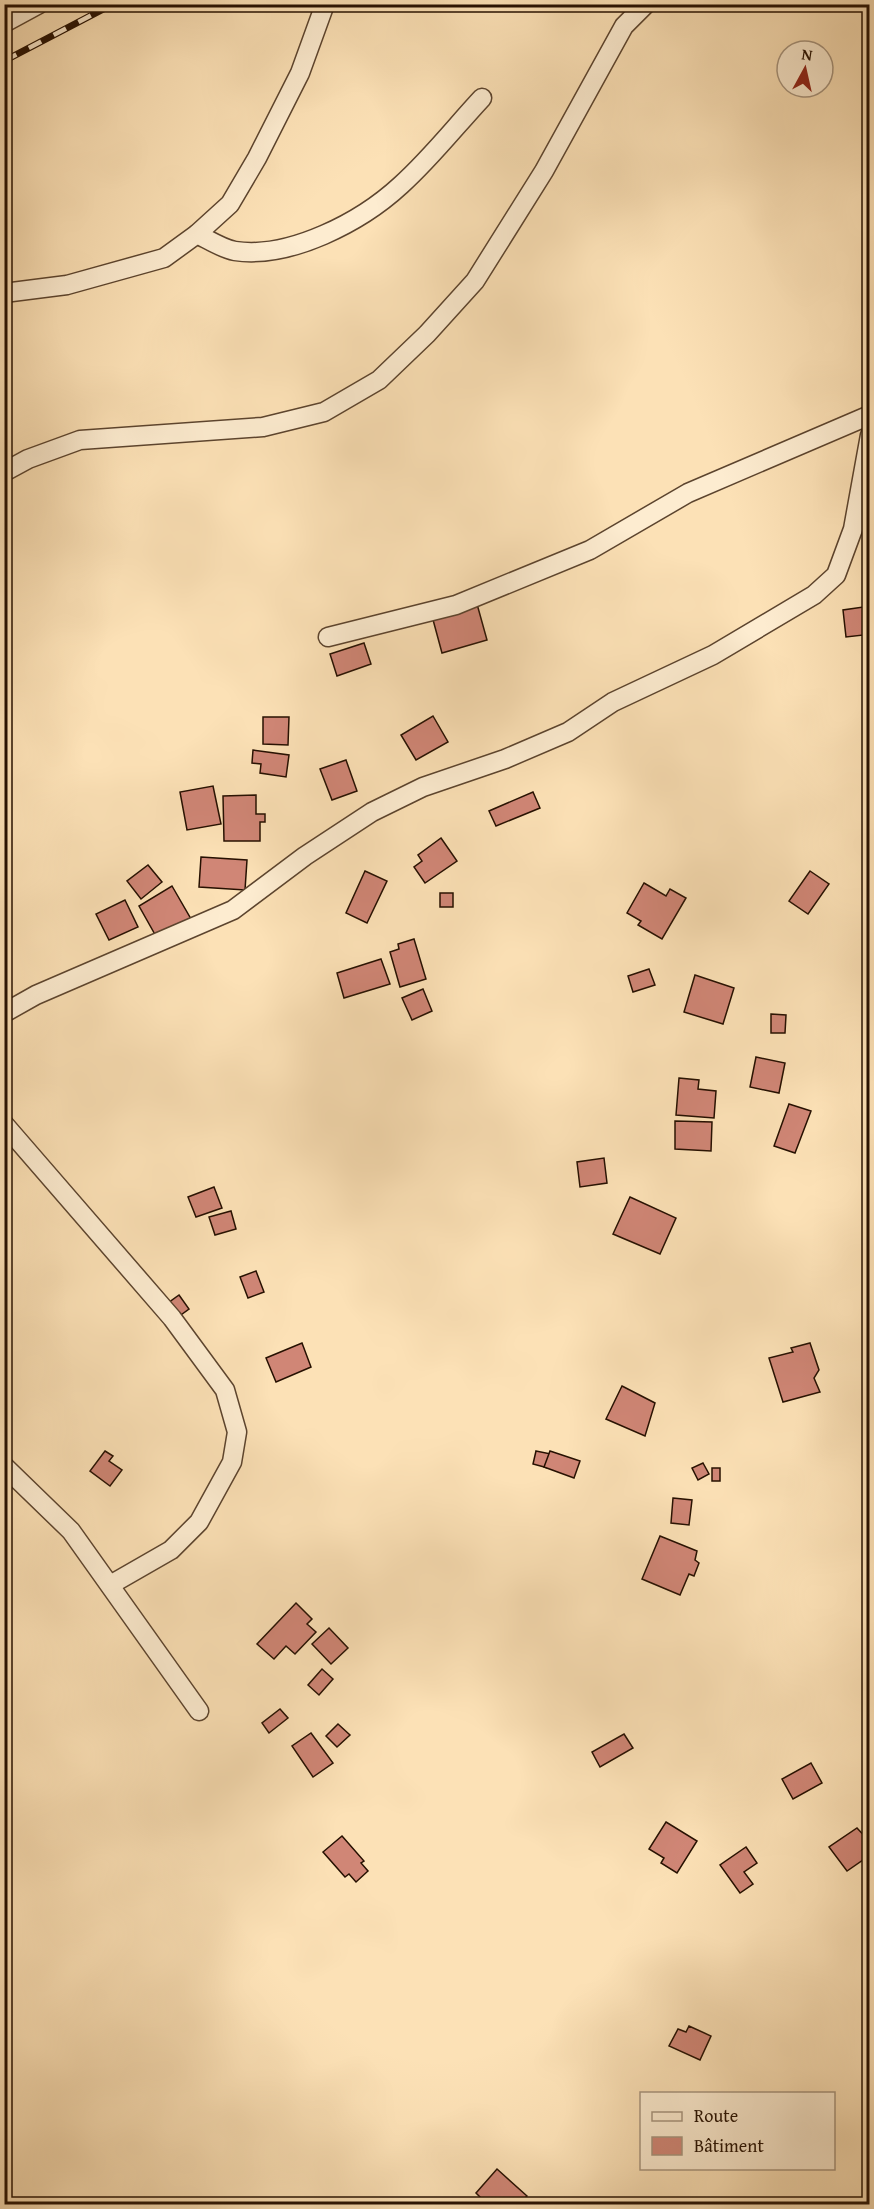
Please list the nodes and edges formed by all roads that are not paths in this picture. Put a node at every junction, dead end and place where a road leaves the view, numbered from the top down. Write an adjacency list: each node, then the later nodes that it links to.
1 (39, 4): 4 (street)
2 (326, 4): 6 (street)
3 (646, 4): 10 (street)
4 (4, 23)
5 (482, 98): 6 (street)
6 (197, 234): 7 (street)
7 (4, 293)
8 (870, 415): 11 (street)
9 (870, 435): 12 (street)
10 (4, 472)
11 (327, 637)
12 (4, 1013)
13 (4, 1124): 15 (street)
14 (4, 1466): 15 (street)
15 (110, 1586): 16 (street)
16 (199, 1711)

